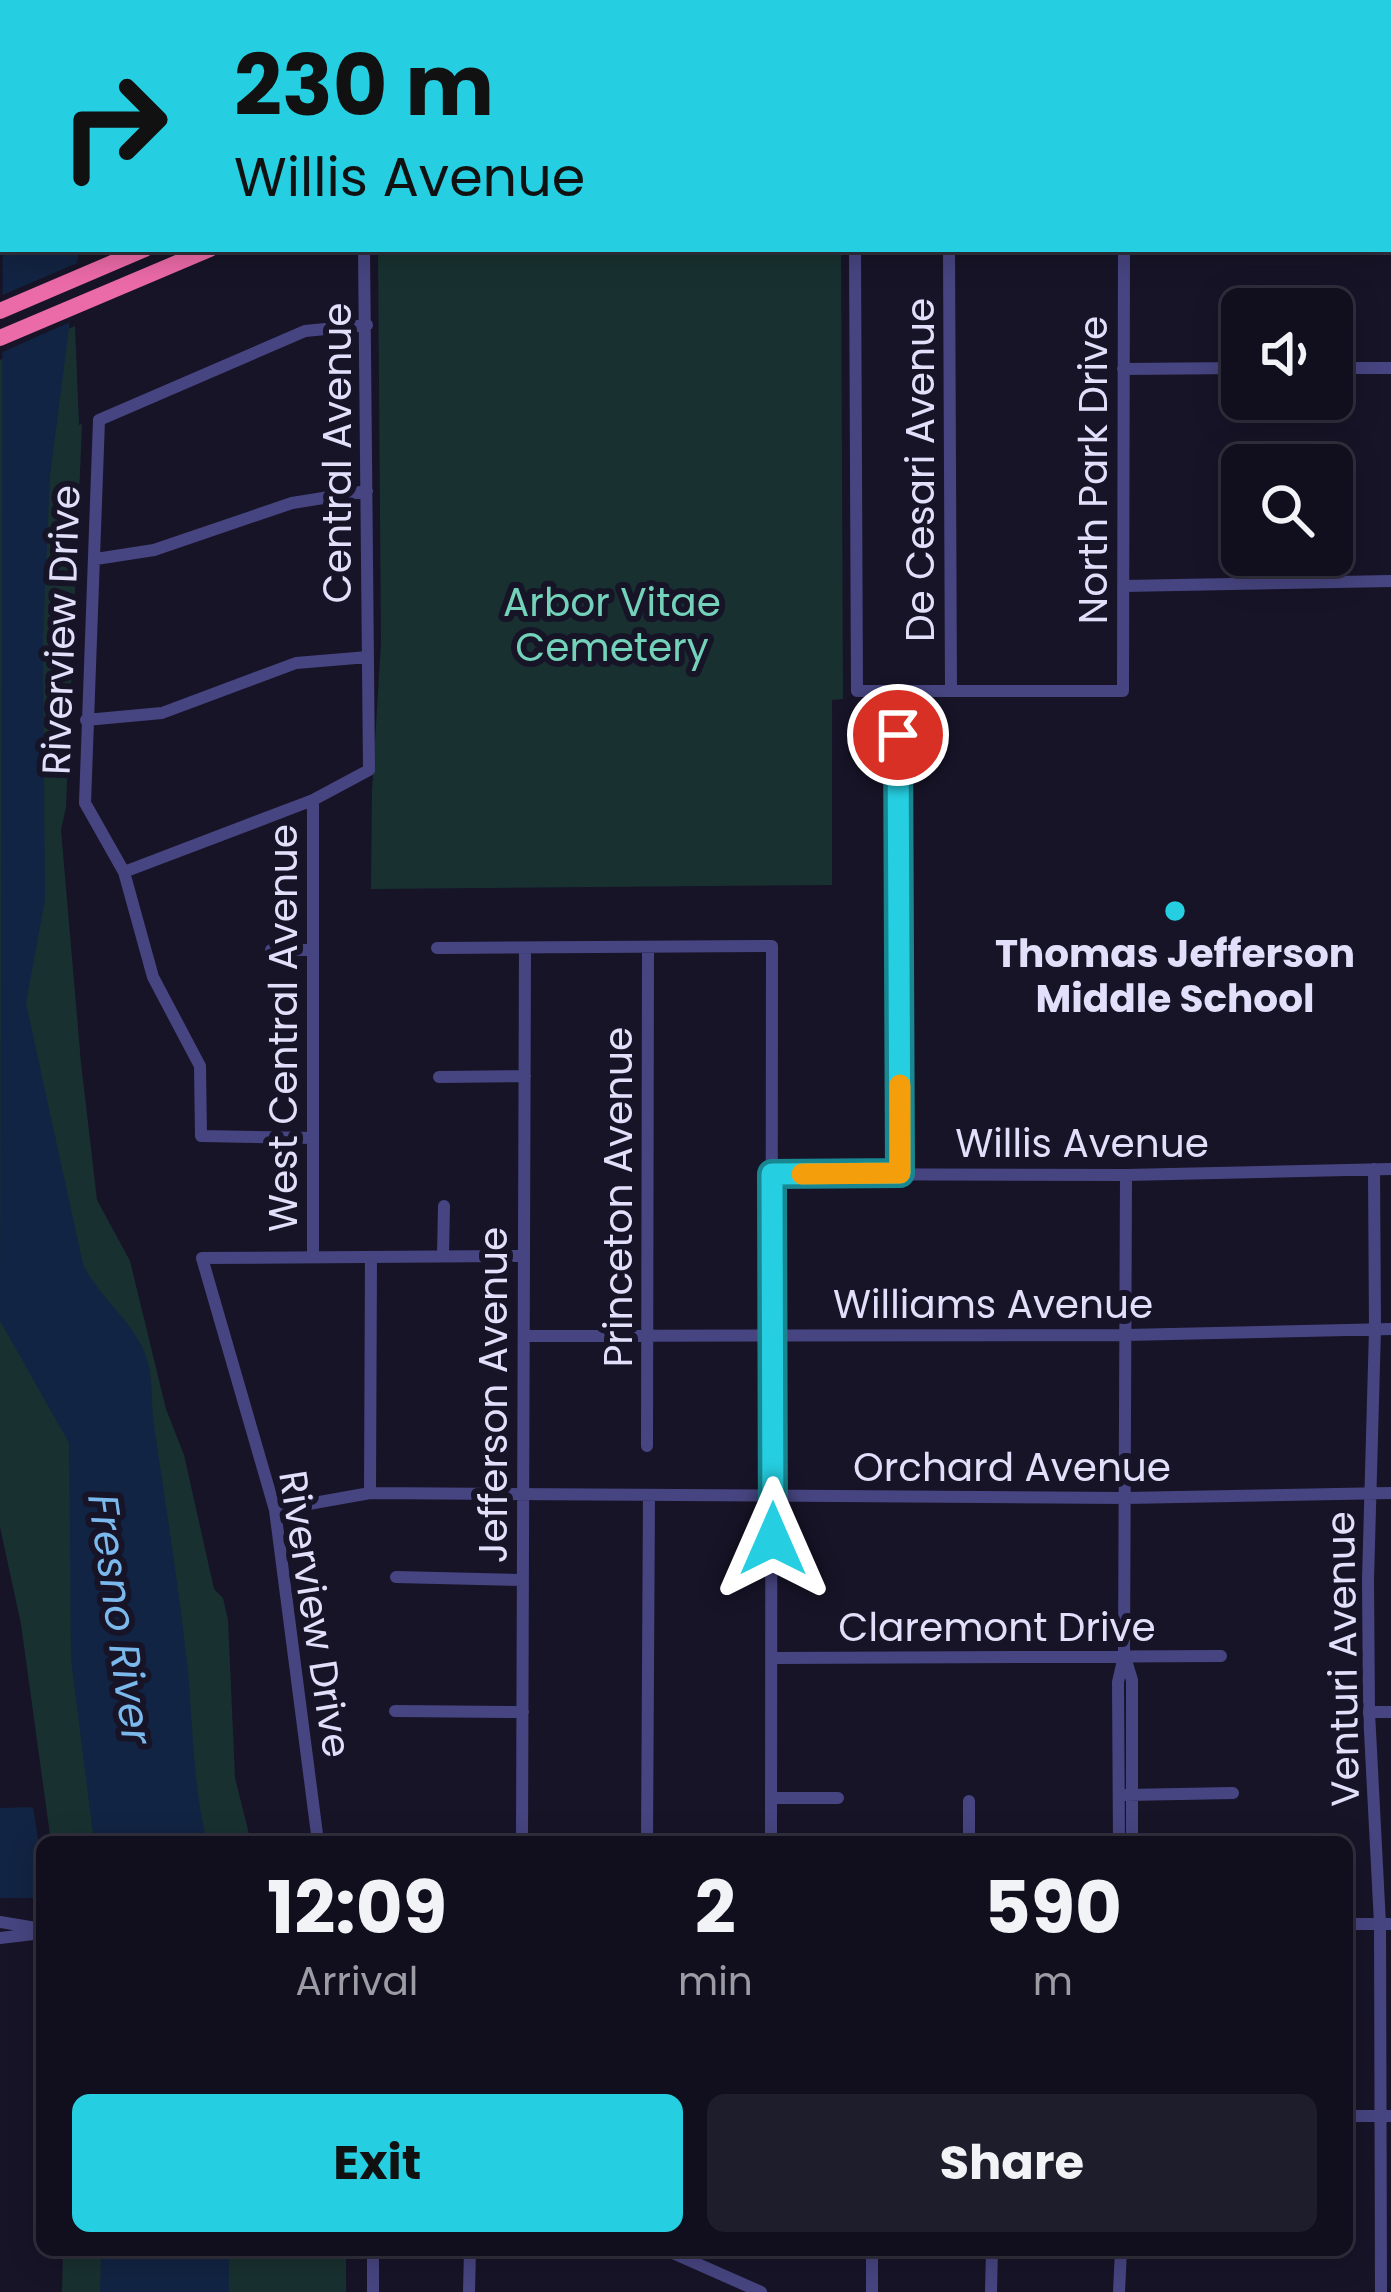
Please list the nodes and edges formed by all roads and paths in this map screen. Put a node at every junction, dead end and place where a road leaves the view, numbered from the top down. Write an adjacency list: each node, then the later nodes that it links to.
1 (138, 252): 7 (highway)
2 (203, 252): 9 (highway)
3 (364, 252): 8 (street, Central Avenue)
4 (855, 252): 22 (street)
5 (949, 252): 21 (street, De Cesari Avenue)
6 (1124, 252): 13 (street, North Park Drive)
7 (0, 310)
8 (367, 325): 14 (street, Central Avenue); 15 (street, Riverview Drive)
9 (0, 338)
10 (1221, 368): 13 (street)
11 (1353, 368): 12 (street)
12 (1391, 368)
13 (1123, 369): 19 (street, North Park Drive)
14 (368, 491): 15 (street); 20 (street, Central Avenue)
15 (95, 559): 23 (street, Riverview Drive)
16 (1274, 576): 18 (street)
17 (1391, 581): 18 (street)
18 (1274, 583): 19 (street)
19 (1123, 586): 21 (street, North Park Drive)
20 (368, 657): 23 (street); 24 (street)
21 (951, 691): 22 (street)
22 (898, 692): 36 (street)
23 (86, 720): 25 (street, Riverview Drive)
24 (313, 800): 25 (street); 30 (street, West Central Avenue)
25 (124, 872): 33 (street, Riverview Drive)
26 (648, 947): 28 (street); 37 (street); 47 (street, Princeton Avenue)
27 (437, 948): 28 (street)
28 (525, 948): 31 (street, Jefferson Avenue)
29 (271, 950): 30 (street)
30 (313, 950): 33 (street, West Central Avenue)
31 (525, 1076): 32 (street); 41 (street, Jefferson Avenue)
32 (439, 1077)
33 (313, 1138): 42 (street, West Central Avenue)
34 (1374, 1169): 35 (street, Willis Avenue); 38 (street, Willis Avenue); 44 (street, Venturi Avenue)
35 (1391, 1169)
36 (900, 1173): 37 (street, Willis Avenue); 38 (street, Willis Avenue)
37 (772, 1174): 46 (street)
38 (1126, 1175): 48 (street)
39 (444, 1206): 40 (street)
40 (443, 1256): 41 (street); 43 (street)
41 (524, 1256): 49 (street, Jefferson Avenue)
42 (313, 1257): 43 (street); 58 (street, Riverview Drive)
43 (371, 1257): 51 (street)
44 (1375, 1329): 45 (street, Williams Avenue); 48 (street, Williams Avenue); 52 (street, Venturi Avenue)
45 (1391, 1329)
46 (773, 1334): 47 (street, Williams Avenue); 48 (street, Williams Avenue); 56 (street)
47 (647, 1335): 49 (street, Williams Avenue); 50 (street, Princeton Avenue)
48 (1126, 1335): 57 (street)
49 (524, 1336): 54 (street, Jefferson Avenue)
50 (647, 1447)
51 (370, 1493): 54 (street, Orchard Avenue); 58 (street, Orchard Avenue)
52 (1370, 1493): 53 (street, Orchard Avenue); 57 (street, Orchard Avenue); 66 (street, Venturi Avenue)
53 (1391, 1493)
54 (523, 1495): 55 (street, Orchard Avenue); 60 (street, Jefferson Avenue)
55 (649, 1495): 56 (street, Orchard Avenue); 75 (street)
56 (773, 1497): 57 (street, Orchard Avenue); 63 (street)
57 (1125, 1498): 61 (street)
58 (275, 1510): 73 (street, Riverview Drive)
59 (396, 1577): 60 (street)
60 (523, 1580): 65 (street, Jefferson Avenue)
61 (1124, 1656): 62 (street, Claremont Drive); 63 (street, Claremont Drive); 69 (street)
62 (1221, 1656)
63 (774, 1658): 70 (street)
64 (394, 1711): 65 (street)
65 (523, 1712): 74 (street, Jefferson Avenue)
66 (1369, 1712): 67 (street); 82 (street, Venturi Avenue)
67 (1391, 1712)
68 (1233, 1793): 69 (street)
69 (1125, 1795): 78 (street); 79 (street)
70 (771, 1798): 71 (street); 76 (street)
71 (838, 1798)
72 (969, 1801): 77 (street)
73 (317, 1836)
74 (522, 1836)
75 (647, 1836)
76 (771, 1836)
77 (969, 1836)
78 (1119, 1836)
79 (1131, 1836)
80 (0, 1922): 83 (street)
81 (1353, 1924): 82 (street)
82 (1386, 1924): 87 (street, Venturi Avenue)
83 (36, 1930)
84 (36, 1932): 85 (street)
85 (0, 1938)
86 (1353, 2116): 87 (street)
87 (1387, 2116): 102 (street, Venturi Avenue)
88 (373, 2256): 95 (street)
89 (470, 2256): 96 (street)
90 (680, 2256): 94 (street)
91 (872, 2256): 99 (street)
92 (992, 2256): 100 (street)
93 (1121, 2256): 101 (street)
94 (723, 2275): 97 (street); 98 (street)
95 (373, 2292)
96 (470, 2292)
97 (718, 2292)
98 (761, 2292)
99 (872, 2292)
100 (991, 2292)
101 (1119, 2292)
102 (1381, 2292)

